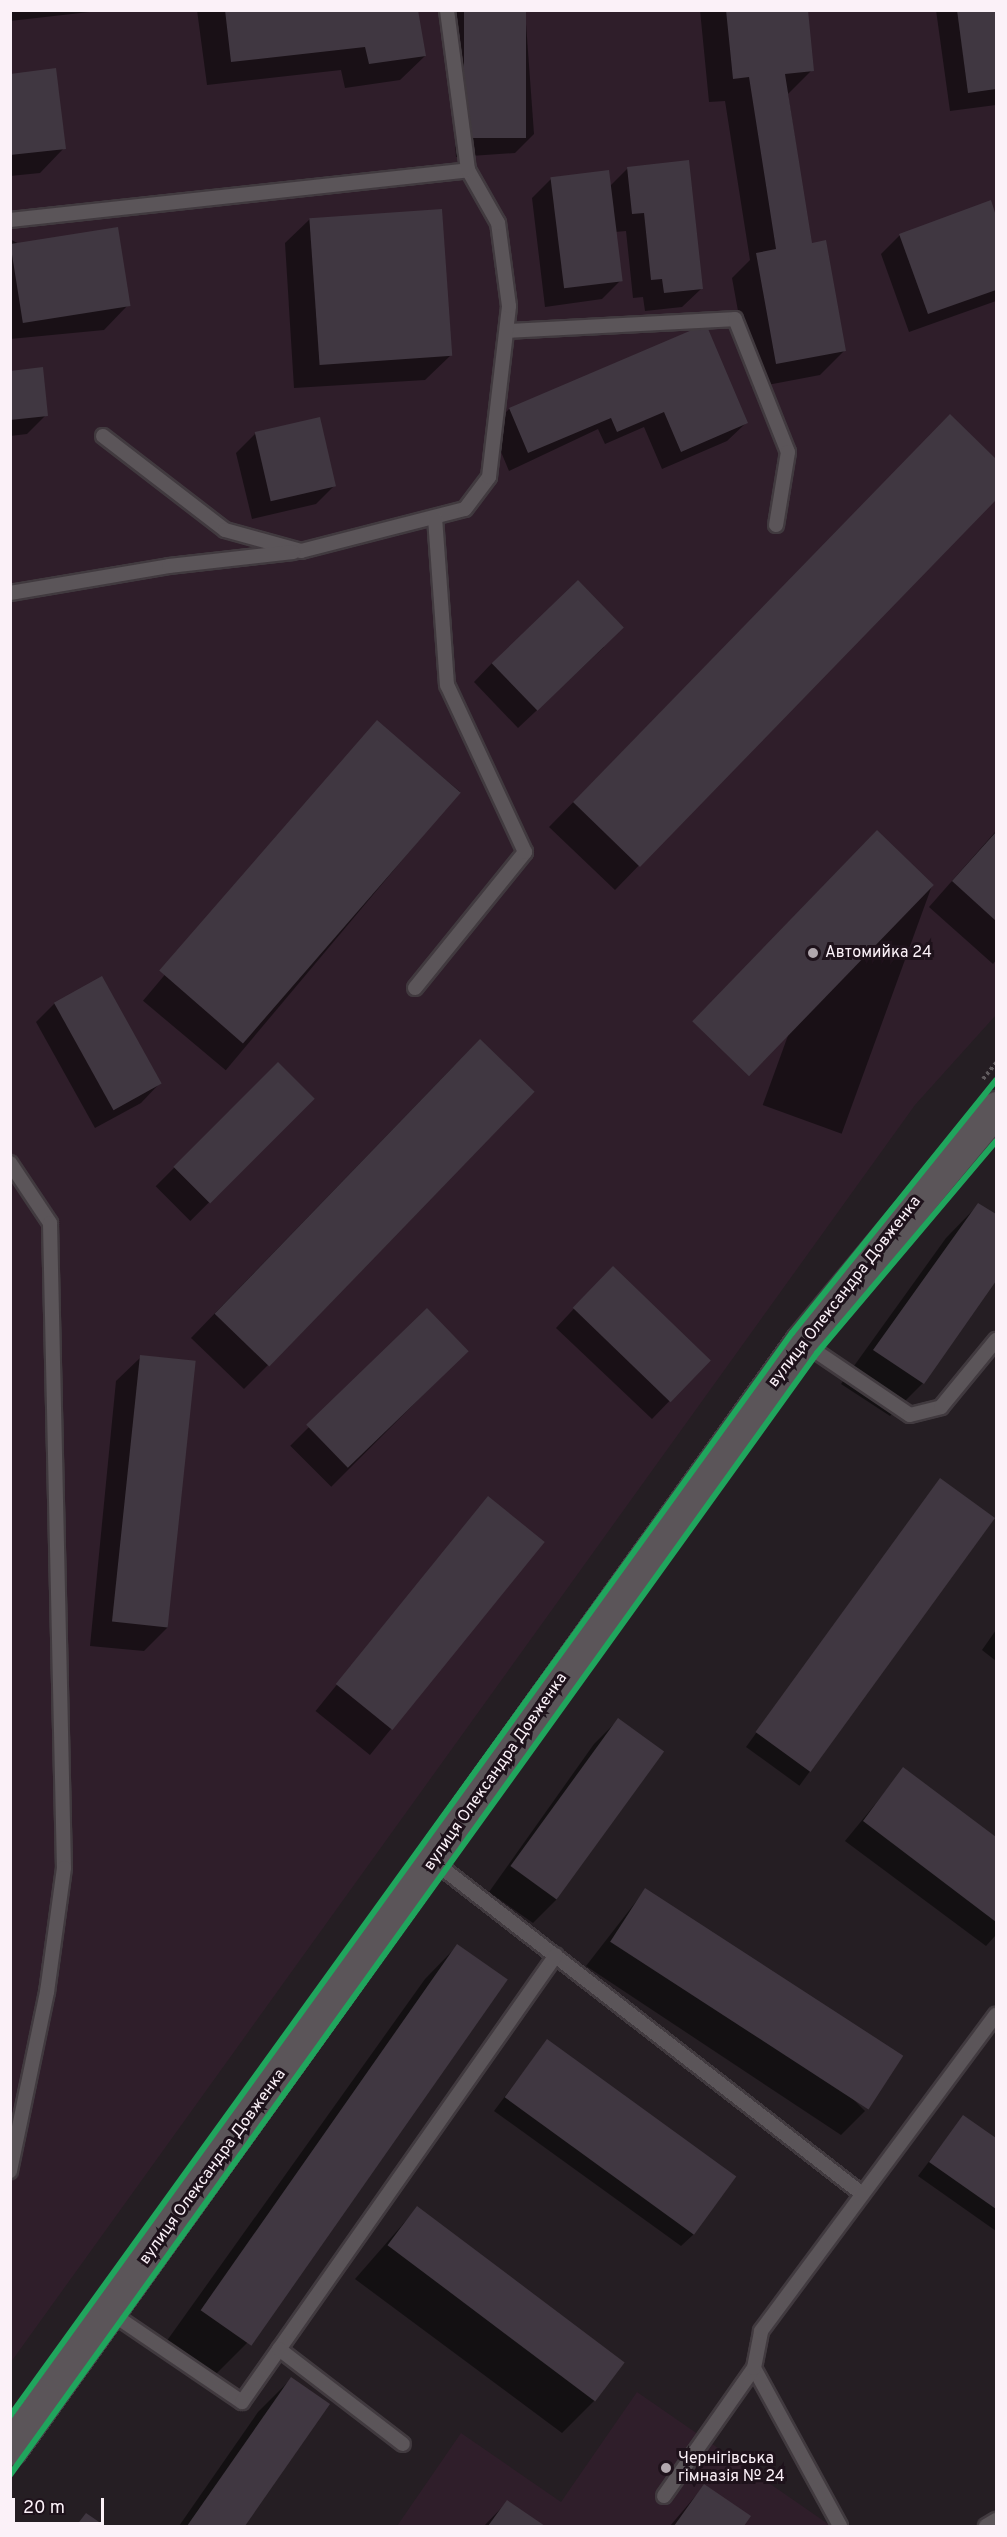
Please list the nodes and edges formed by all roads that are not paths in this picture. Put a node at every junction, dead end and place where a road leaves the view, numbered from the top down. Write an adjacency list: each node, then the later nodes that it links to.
1 (447, 10): 2 (lane)
2 (468, 170): 3 (lane); 4 (lane)
3 (10, 220)
4 (507, 331): 6 (lane); 7 (lane)
5 (103, 436): 8 (lane)
6 (435, 517): 8 (lane); 10 (lane)
7 (776, 525)
8 (301, 551): 9 (lane)
9 (10, 593)
10 (415, 988)
11 (996, 1108): 14 (main road, вулиця Олександра Довженка)
12 (10, 1163): 18 (lane)
13 (996, 1340): 14 (lane)
14 (802, 1342): 15 (main road, вулиця Олександра Довженка)
15 (433, 1861): 16 (lane); 20 (main road, вулиця Олександра Довженка)
16 (556, 1955): 19 (lane); 21 (lane)
17 (996, 2015): 19 (lane)
18 (10, 2171)
19 (861, 2193): 22 (lane)
20 (108, 2311): 21 (lane); 24 (main road, вулиця Олександра Довженка)
21 (279, 2349): 23 (lane)
22 (754, 2367): 25 (lane); 27 (lane)
23 (403, 2444)
24 (10, 2448)
25 (664, 2496)
26 (996, 2520): 28 (lane)
27 (840, 2526)
28 (986, 2526)

